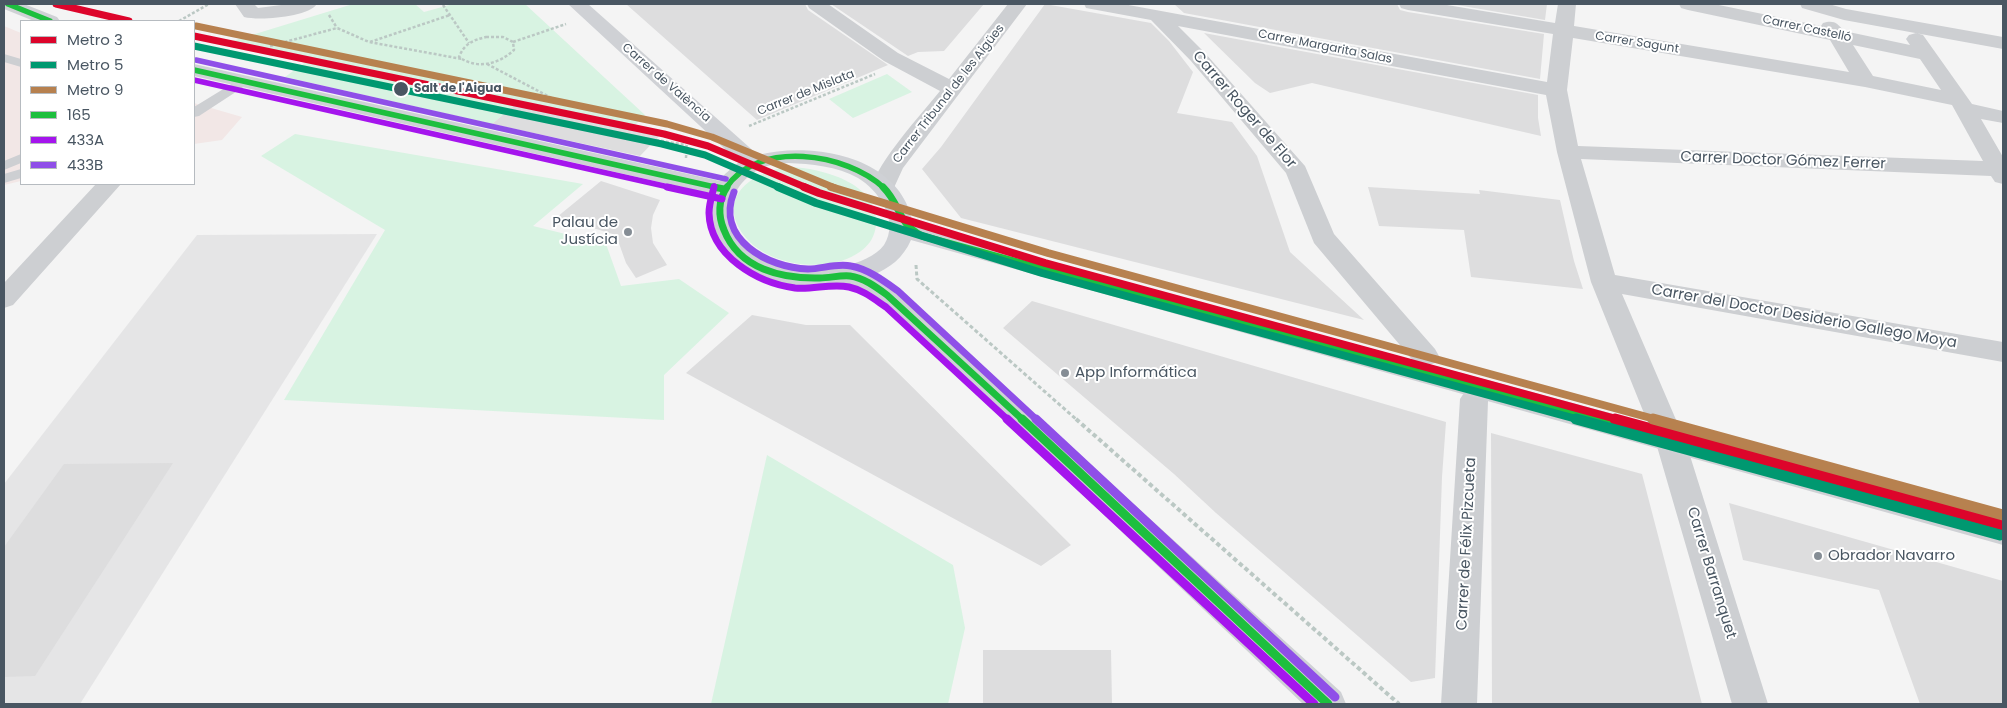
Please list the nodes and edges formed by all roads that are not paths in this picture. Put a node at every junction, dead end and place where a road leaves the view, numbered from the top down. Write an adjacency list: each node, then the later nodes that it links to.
1 (8, 4): 13 (main road)
2 (244, 4): 3 (street)
3 (308, 4)
4 (816, 4): 23 (street)
5 (1018, 4): 18 (street, Carrer Tribunal de les Aigües)
6 (1093, 4): 12 (street, Carrer Margarita Salas)
7 (1408, 4): 15 (street, Carrer Sagunt)
8 (1567, 4): 15 (street, Carrer Barranquet)
9 (1688, 4): 16 (street, Carrer Castelló)
10 (1810, 4): 14 (street); 16 (street)
11 (584, 10): 33 (main road, Carrer de València)
12 (1143, 11): 27 (street, Carrer Margarita Salas); 47 (street, Carrer Roger de Flor)
13 (48, 20)
14 (1908, 27): 17 (street); 19 (street)
15 (1564, 31): 25 (street, Carrer Sagunt); 27 (street, Carrer Barranquet)
16 (1838, 36): 19 (street, Carrer Castelló); 25 (street)
17 (2003, 43)
18 (986, 47): 23 (street); 26 (street, Carrer Tribunal de les Aigües)
19 (1926, 54): 28 (street)
20 (4, 58): 21 (lane)
21 (20, 62)
22 (195, 70): 24 (main road)
23 (920, 71): 26 (street)
24 (244, 81): 29 (lane); 40 (main road)
25 (1866, 81): 28 (street, Carrer Sagunt)
26 (953, 90): 39 (street, Carrer Tribunal de les Aigües)
27 (1556, 90): 31 (street, Carrer Barranquet)
28 (1961, 104): 30 (street, Carrer Sagunt); 36 (street)
29 (195, 112)
30 (2003, 117)
31 (1568, 152): 36 (street, Carrer Doctor Gómez Ferrer); 44 (street, Carrer Barranquet)
32 (20, 158): 34 (lane)
33 (754, 163): 39 (main road); 40 (main road)
34 (4, 166)
35 (20, 173): 37 (lane)
36 (2001, 173)
37 (4, 179)
38 (108, 185): 43 (street)
39 (884, 188): 41 (main road)
40 (724, 189): 42 (main road)
41 (901, 223): 42 (main road); 48 (main road)
42 (845, 276): 51 (main road)
43 (12, 280): 45 (street)
44 (1604, 282): 46 (street, Carrer del Doctor Desiderio Gallego Moya); 49 (street, Carrer Barranquet)
45 (4, 299)
46 (2003, 352)
47 (1425, 356)
48 (1487, 391): 49 (main road); 52 (street, Carrer de Félix Pizcueta)
49 (1671, 442): 50 (main road); 53 (street, Carrer Barranquet)
50 (2003, 532)
51 (1328, 704)
52 (1459, 704)
53 (1750, 704)

